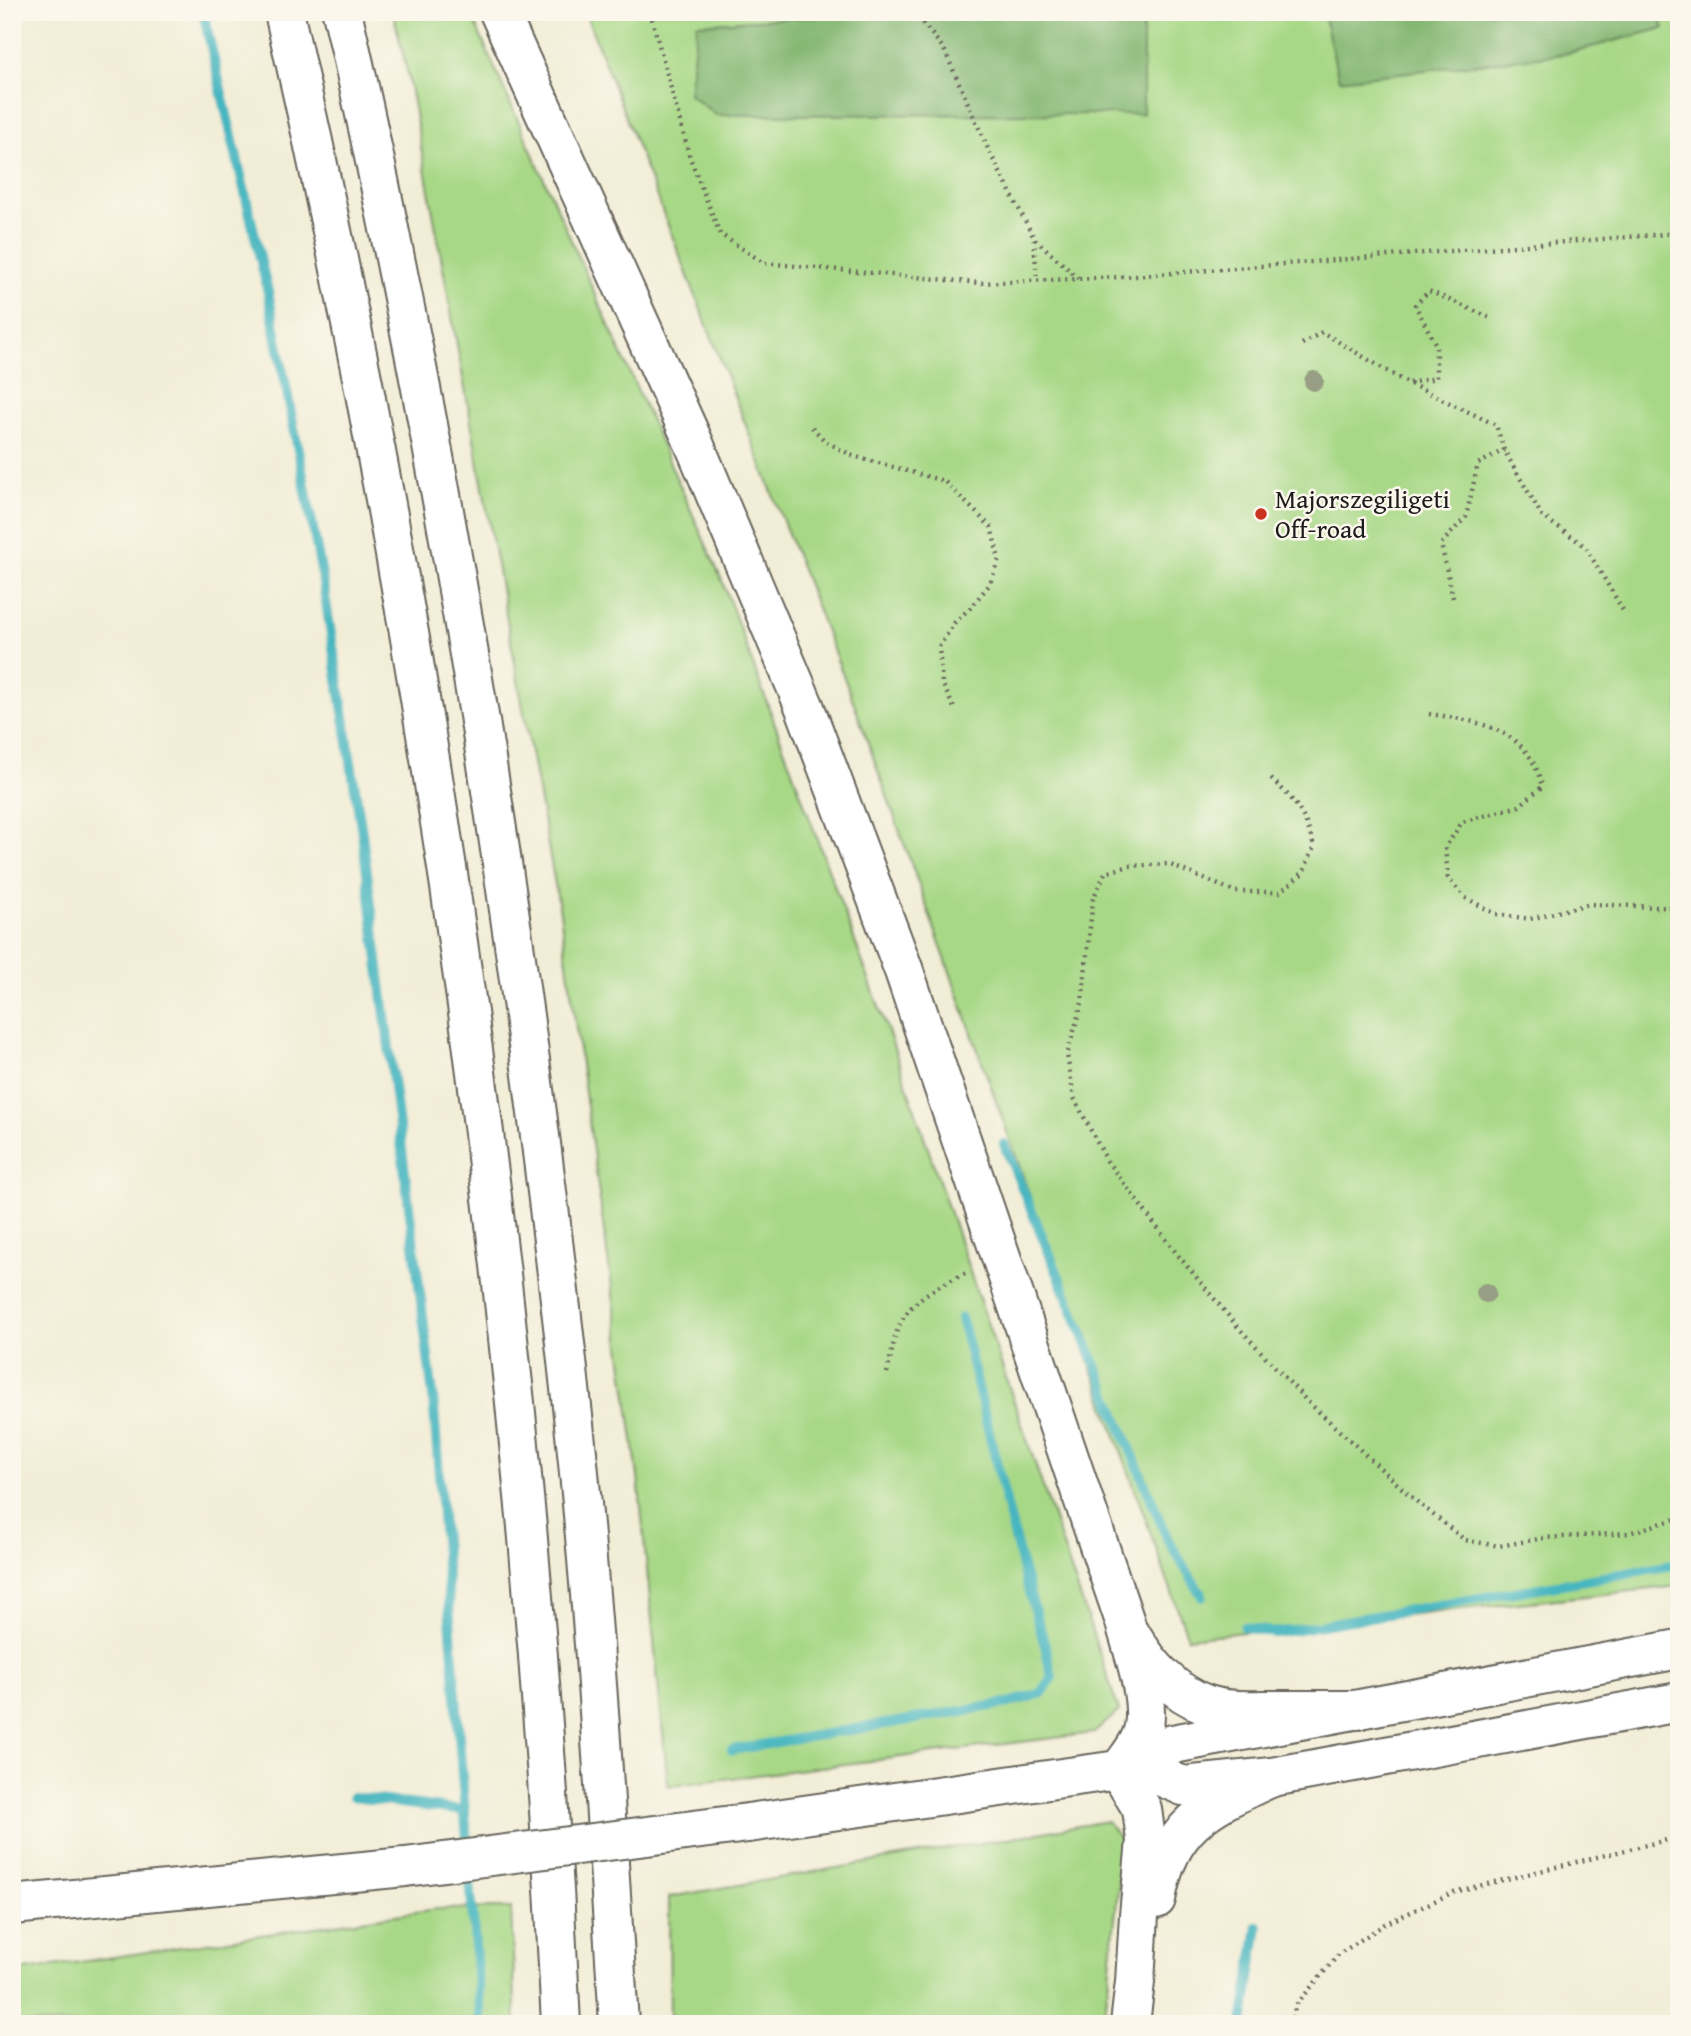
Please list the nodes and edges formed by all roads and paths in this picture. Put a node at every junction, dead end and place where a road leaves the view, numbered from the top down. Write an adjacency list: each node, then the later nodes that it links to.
1 (284, 12): 33 (main road)
2 (342, 12): 34 (main road)
3 (499, 12): 21 (main road)
4 (650, 12): 9 (path)
5 (914, 12): 7 (path)
6 (1679, 233): 8 (path)
7 (1034, 238): 8 (path); 9 (path)
8 (1080, 279): 9 (path)
9 (1037, 281)
10 (1493, 319): 12 (path)
11 (1302, 344): 12 (path)
12 (1408, 383): 14 (path)
13 (812, 428): 17 (path)
14 (1504, 450): 15 (path); 16 (path)
15 (1454, 598)
16 (1625, 612)
17 (955, 710)
18 (1429, 714): 20 (path)
19 (1271, 779): 23 (path)
20 (1679, 908)
21 (1002, 1258): 22 (path); 24 (main road)
22 (887, 1373)
23 (1679, 1518)
24 (1125, 1622): 27 (main road); 28 (main road)
25 (1679, 1650): 27 (main road)
26 (1679, 1702): 29 (main road)
27 (1357, 1710): 28 (main road)
28 (1129, 1769): 29 (main road); 31 (main road, bridge); 32 (main road)
29 (1272, 1777): 32 (main road)
30 (1679, 1837): 36 (path)
31 (12, 1905)
32 (1136, 1982): 35 (main road)
33 (561, 2024)
34 (619, 2024)
35 (1130, 2024)
36 (1289, 2024)

